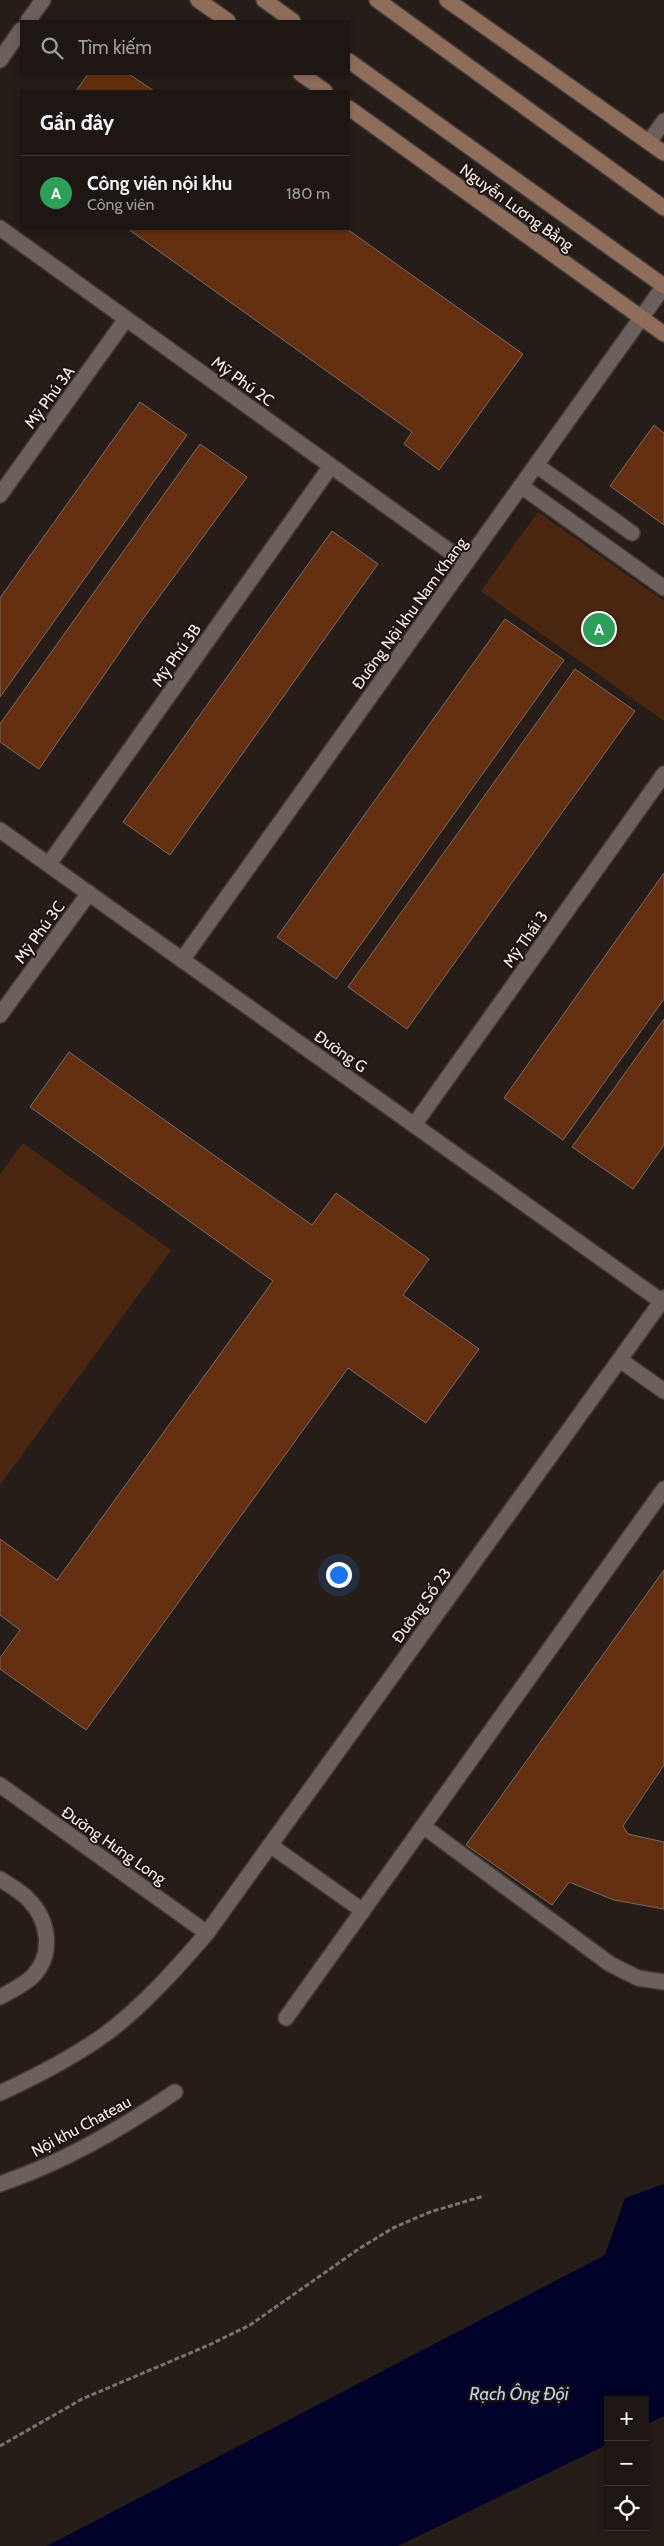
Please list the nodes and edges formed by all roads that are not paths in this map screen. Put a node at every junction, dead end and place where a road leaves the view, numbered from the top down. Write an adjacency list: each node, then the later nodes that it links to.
1 (43, 0): 6 (street)
2 (198, 0): 7 (main road)
3 (264, 0): 8 (main road)
4 (377, 0): 18 (main road)
5 (447, 0): 16 (main road)
6 (29, 20)
7 (227, 20)
8 (292, 20)
9 (20, 31): 10 (street)
10 (0, 60)
11 (350, 62): 20 (main road, Nguyễn Lương Bằng)
12 (302, 75): 13 (main road)
13 (324, 90)
14 (350, 109): 21 (main road, Nguyễn Lương Bằng)
15 (664, 121): 16 (street)
16 (649, 142): 17 (main road)
17 (664, 153)
18 (664, 208)
19 (0, 228): 22 (street, Mỹ Phú 2C)
20 (664, 286): 21 (street, Đường Nội khu Nam Khang)
21 (642, 318): 23 (main road, Nguyễn Lương Bằng); 24 (street, Đường Nội khu Nam Khang)
22 (126, 319): 25 (street, Mỹ Phú 2C); 27 (street, Mỹ Phú 3A)
23 (664, 334)
24 (536, 465): 26 (street, Đường Nội khu Nam Khang); 28 (street)
25 (331, 466): 29 (street, Mỹ Phú 2C); 33 (street, Mỹ Phú 3B)
26 (521, 486): 29 (street, Đường Nội khu Nam Khang); 30 (street)
27 (0, 495)
28 (632, 533)
29 (466, 563): 35 (street, Đường Nội khu Nam Khang)
30 (664, 588)
31 (664, 774): 37 (street, Mỹ Thái 3)
32 (0, 830): 33 (street, Đường G)
33 (49, 864): 34 (street, Đường G)
34 (89, 893): 35 (street, Đường G); 36 (street, Mỹ Phú 3C)
35 (182, 960): 37 (street, Đường G)
36 (0, 1016)
37 (414, 1125): 38 (street, Đường G)
38 (663, 1299): 39 (street, Đường Số 23)
39 (620, 1360): 40 (street); 44 (street, Đường Số 23)
40 (664, 1391)
41 (664, 1489): 43 (street)
42 (0, 1785): 47 (street, Đường Hưng Long)
43 (423, 1826): 46 (street); 48 (street)
44 (270, 1845): 46 (street); 47 (street, Đường Số 23)
45 (0, 1879): 49 (street)
46 (363, 1912): 50 (street)
47 (207, 1933): 52 (street, Đường Số 23)
48 (664, 1982)
49 (0, 1997)
50 (286, 2018)
51 (175, 2092): 53 (street, Nội khu Chateau)
52 (0, 2093)
53 (0, 2184)

